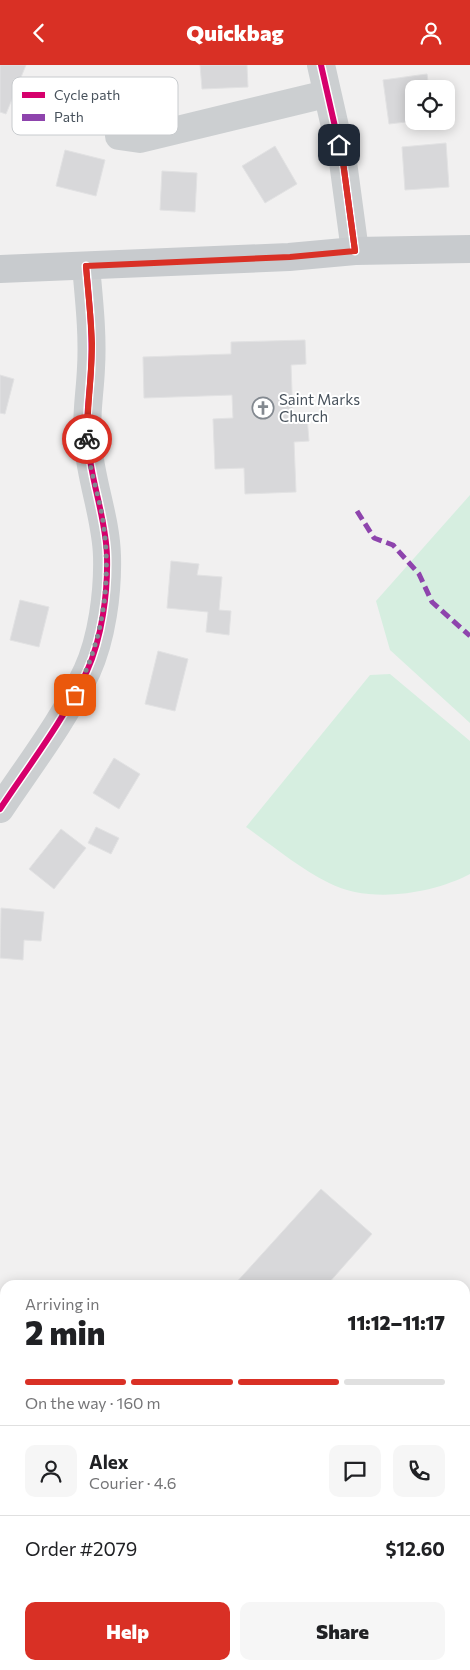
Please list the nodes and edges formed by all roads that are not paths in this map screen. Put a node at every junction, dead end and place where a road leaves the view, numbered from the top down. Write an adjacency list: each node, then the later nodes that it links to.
1 (321, 65): 2 (street)
2 (326, 94): 3 (street); 7 (street)
3 (178, 130)
4 (157, 135): 5 (street)
5 (119, 136)
6 (470, 249): 7 (main road)
7 (355, 251): 8 (main road)
8 (86, 266): 9 (main road); 10 (street)
9 (0, 269)
10 (0, 809)

